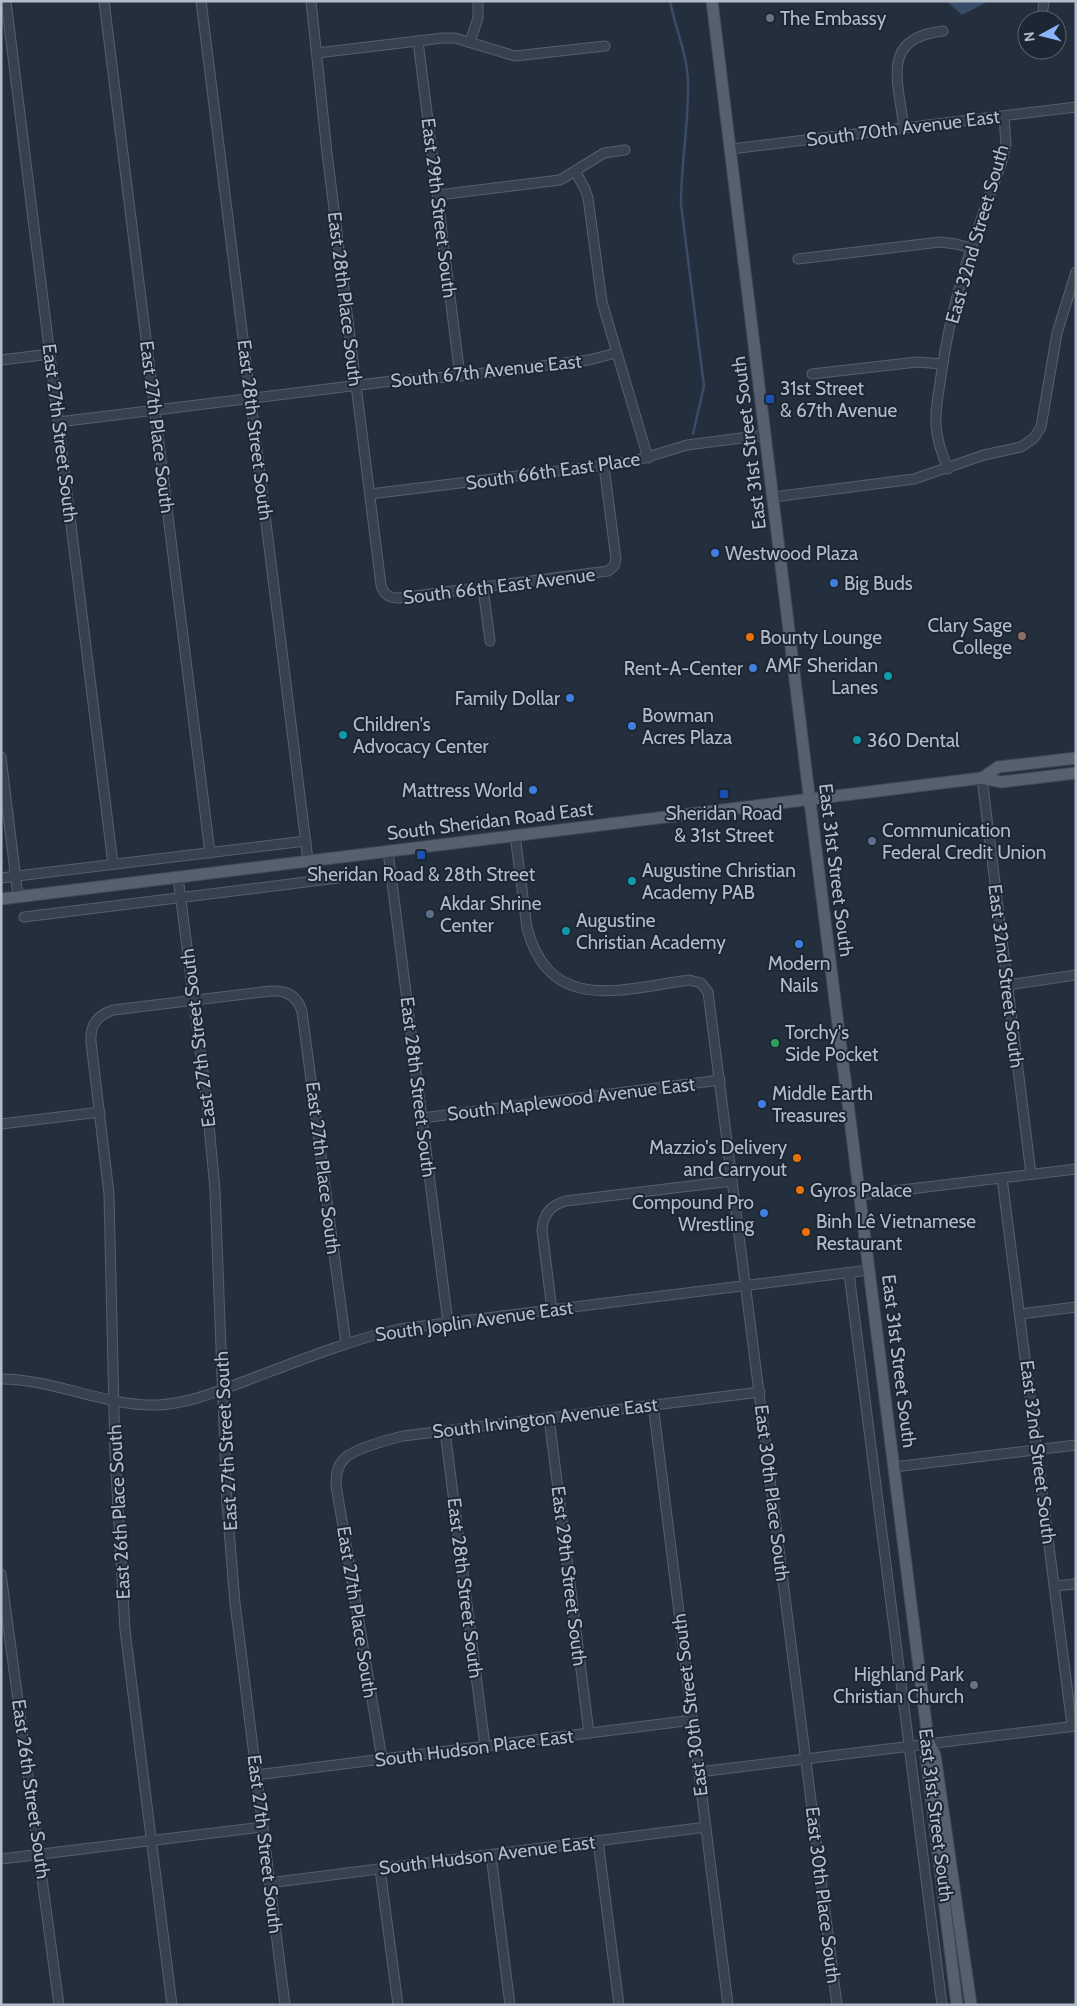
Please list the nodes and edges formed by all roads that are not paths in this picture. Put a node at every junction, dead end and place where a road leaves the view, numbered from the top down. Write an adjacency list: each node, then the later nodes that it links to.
1 (6, 1): 23 (street, East 27th Street South)
2 (104, 1): 30 (street, East 27th Place South)
3 (201, 1): 29 (street, East 28th Street South)
4 (311, 1): 11 (street, East 28th Place South)
5 (478, 1): 9 (street)
6 (712, 1): 15 (main road, East 31st Street South)
7 (943, 31): 14 (street)
8 (418, 41): 9 (street); 11 (street); 18 (street, East 29th Street South)
9 (470, 42): 10 (street)
10 (605, 46)
11 (317, 53): 28 (street, East 28th Place South)
12 (1076, 108): 13 (street, South 70th Avenue East)
13 (1004, 116): 14 (street, South 70th Avenue East); 19 (street, East 32nd Street South)
14 (904, 129): 15 (street, South 70th Avenue East)
15 (731, 149): 32 (main road, East 31st Street South)
16 (625, 150): 17 (street)
17 (575, 171): 18 (street); 22 (street)
18 (438, 196): 27 (street, East 29th Street South)
19 (970, 248): 20 (street); 25 (street, East 32nd Street South)
20 (798, 259)
21 (1076, 272): 35 (street)
22 (616, 353): 27 (street, South 67th Avenue East); 33 (street)
23 (50, 354): 24 (street); 31 (street, East 27th Street South)
24 (1, 360)
25 (942, 364): 26 (street); 35 (street, East 32nd Street South)
26 (812, 374)
27 (460, 376): 28 (street, South 67th Avenue East)
28 (356, 385): 29 (street, South 67th Avenue East); 36 (street, East 28th Place South)
29 (250, 398): 30 (street, South 67th Avenue East); 47 (street, East 28th Street South)
30 (155, 410): 31 (street, South 67th Avenue East); 49 (street, East 27th Place South)
31 (58, 422): 51 (street, East 27th Street South)
32 (765, 435): 33 (street, South 66th East Place); 37 (main road, East 31st Street South)
33 (648, 458): 34 (street, South 66th East Place)
34 (604, 466): 36 (street, South 66th East Place); 38 (street, South 66th East Avenue)
35 (948, 469): 37 (street)
36 (370, 494): 39 (street, East 28th Place South)
37 (773, 497): 45 (main road, East 31st Street South)
38 (484, 588): 39 (street, South 66th East Avenue); 40 (street)
39 (386, 595)
40 (490, 641)
41 (1, 757): 52 (street)
42 (1076, 758): 44 (main road, South Sheridan Road East)
43 (1076, 773): 44 (main road, South Sheridan Road East)
44 (982, 778): 45 (main road, South Sheridan Road East); 61 (street, East 32nd Street South)
45 (810, 799): 46 (main road, South Sheridan Road East); 71 (main road, East 31st Street South)
46 (515, 835): 48 (main road, South Sheridan Road East); 63 (street, East 30th Place South)
47 (306, 841): 49 (street); 50 (street, East 28th Street South)
48 (388, 851): 50 (main road, South Sheridan Road East); 65 (street, East 28th Street South)
49 (210, 853): 51 (street)
50 (308, 860): 53 (main road, South Sheridan Road East)
51 (113, 864): 52 (street)
52 (16, 876): 54 (street); 56 (street)
53 (178, 877): 56 (main road, South Sheridan Road East); 57 (street, East 27th Street South)
54 (1, 878)
55 (338, 878): 57 (street)
56 (18, 896): 58 (main road, South Sheridan Road East)
57 (181, 898): 59 (street); 62 (street, East 27th Street South)
58 (1, 899)
59 (24, 917)
60 (1076, 975): 61 (street)
61 (1006, 985): 68 (street, East 32nd Street South)
62 (193, 999): 64 (street, East 26th Place South); 79 (street, East 27th Place South); 81 (street, East 27th Street South)
63 (720, 1080): 65 (street, South Maplewood Avenue East); 70 (street, East 30th Place South)
64 (100, 1112): 66 (street); 83 (street, East 26th Place South)
65 (422, 1118): 78 (street, East 28th Street South)
66 (1, 1124)
67 (1076, 1169): 68 (street)
68 (1031, 1174): 69 (street)
69 (1002, 1178): 71 (street); 77 (street, East 32nd Street South)
70 (732, 1181): 74 (street, East 30th Place South); 76 (street)
71 (860, 1195): 72 (main road, East 31st Street South)
72 (869, 1270): 73 (street, South Joplin Avenue East); 90 (main road, East 31st Street South)
73 (848, 1273): 74 (street, South Joplin Avenue East); 99 (street, East 31st Street South)
74 (746, 1286): 76 (street, South Joplin Avenue East); 82 (street, East 30th Place South)
75 (1076, 1307): 77 (street)
76 (552, 1310): 78 (street, South Joplin Avenue East)
77 (1020, 1314): 88 (street, East 32nd Street South)
78 (448, 1323): 79 (street, South Joplin Avenue East)
79 (346, 1344): 81 (street, South Joplin Avenue East)
80 (1, 1379): 83 (street, South Joplin Avenue East)
81 (223, 1389): 83 (street, South Joplin Avenue East); 103 (street, East 27th Street South)
82 (760, 1392): 84 (street, South Irvington Avenue East); 101 (street, East 30th Place South)
83 (115, 1400): 106 (street, East 26th Place South)
84 (653, 1404): 85 (street, South Irvington Avenue East); 94 (street, East 30th Street South)
85 (549, 1418): 86 (street, South Irvington Avenue East); 96 (street, East 29th Street South)
86 (445, 1431): 89 (street, South Irvington Avenue East); 98 (street, East 28th Street South)
87 (1076, 1445): 88 (street)
88 (1037, 1450): 90 (street); 93 (street, East 32nd Street South)
89 (339, 1466): 100 (street, East 27th Place South)
90 (894, 1467): 97 (main road, East 31st Street South)
91 (1, 1574): 108 (street, East 26th Street South)
92 (1076, 1584): 93 (street)
93 (1054, 1586): 95 (street, East 32nd Street South)
94 (693, 1720): 96 (street, South Hudson Place East); 102 (street, East 30th Street South)
95 (1074, 1726): 97 (street)
96 (589, 1733): 98 (street, South Hudson Place East)
97 (929, 1743): 99 (street); 122 (main road, East 31st Street South); 123 (main road, East 31st Street South)
98 (485, 1746): 100 (street, South Hudson Place East)
99 (909, 1746): 101 (street); 121 (street, East 31st Street South)
100 (382, 1759): 103 (street, South Hudson Place East)
101 (806, 1760): 102 (street); 120 (street, East 30th Place South)
102 (699, 1772): 105 (street, East 30th Street South)
103 (256, 1775): 104 (street, East 27th Street South)
104 (262, 1827): 106 (street); 112 (street, East 27th Street South)
105 (706, 1828): 107 (street, South Hudson Avenue East); 119 (street, East 30th Street South)
106 (152, 1840): 108 (street); 114 (street, East 26th Place South)
107 (598, 1842): 109 (street, South Hudson Avenue East); 118 (street)
108 (40, 1854): 110 (street); 113 (street, East 26th Street South)
109 (491, 1855): 111 (street, South Hudson Avenue East); 117 (street)
110 (1, 1859)
111 (380, 1869): 112 (street, South Hudson Avenue East); 116 (street)
112 (269, 1883): 115 (street, East 27th Street South)
113 (59, 2005)
114 (172, 2005)
115 (285, 2005)
116 (398, 2005)
117 (510, 2005)
118 (619, 2005)
119 (728, 2005)
120 (836, 2005)
121 (942, 2005)
122 (957, 2005)
123 (971, 2005)

